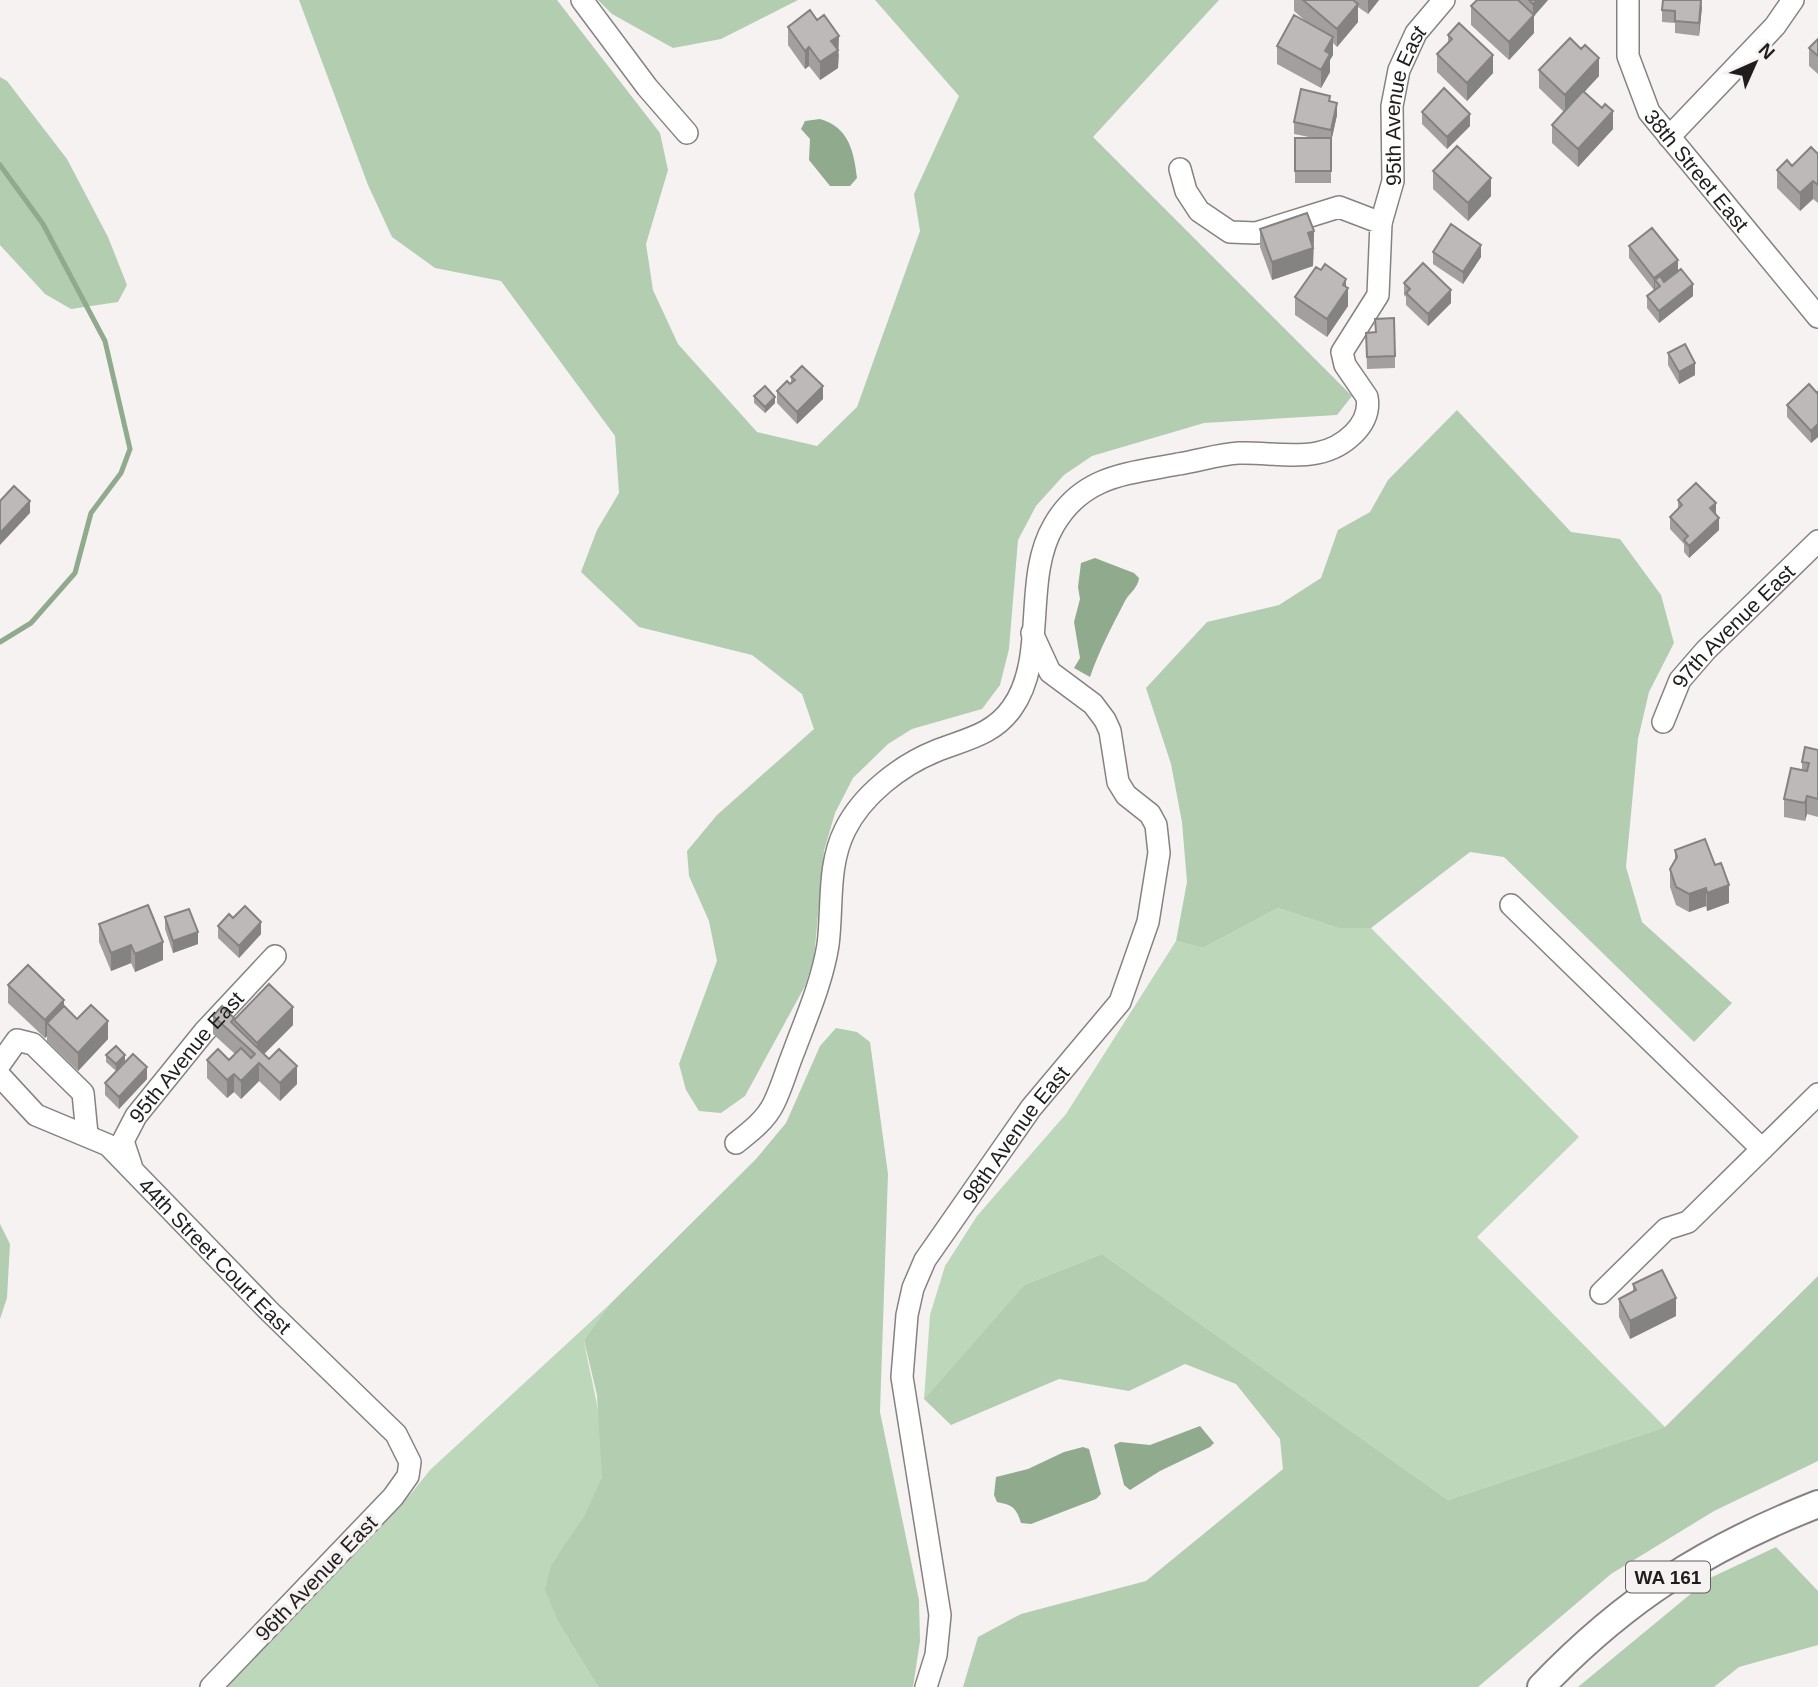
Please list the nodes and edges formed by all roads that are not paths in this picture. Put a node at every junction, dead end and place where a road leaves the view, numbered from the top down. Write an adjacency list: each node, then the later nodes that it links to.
1 (582, 0): 5 (street)
2 (1444, 0): 8 (street, 95th Avenue East)
3 (1628, 0): 6 (street, 38th Street East)
4 (1793, 0): 6 (street)
5 (687, 133)
6 (1669, 137): 9 (street, 38th Street East)
7 (1180, 169): 8 (street)
8 (1381, 223): 11 (street, 95th Avenue East)
9 (1818, 317)
10 (1818, 541): 12 (street, 97th Avenue East)
11 (1032, 633): 19 (street); 26 (street, 98th Avenue East)
12 (1664, 722)
13 (1510, 905): 20 (street)
14 (275, 956): 21 (street, 95th Avenue East)
15 (0, 1064): 18 (street)
16 (0, 1076): 18 (street, 44th Street Court East)
17 (1818, 1094): 20 (street)
18 (87, 1134): 21 (street, 44th Street Court East)
19 (736, 1143)
20 (1762, 1149): 22 (street)
21 (132, 1167): 23 (street, 44th Street Court East)
22 (1601, 1293)
23 (410, 1462): 25 (street, 96th Avenue East)
24 (1818, 1504): 27 (main road, WA 161)
25 (211, 1687)
26 (926, 1687)
27 (1541, 1687)

